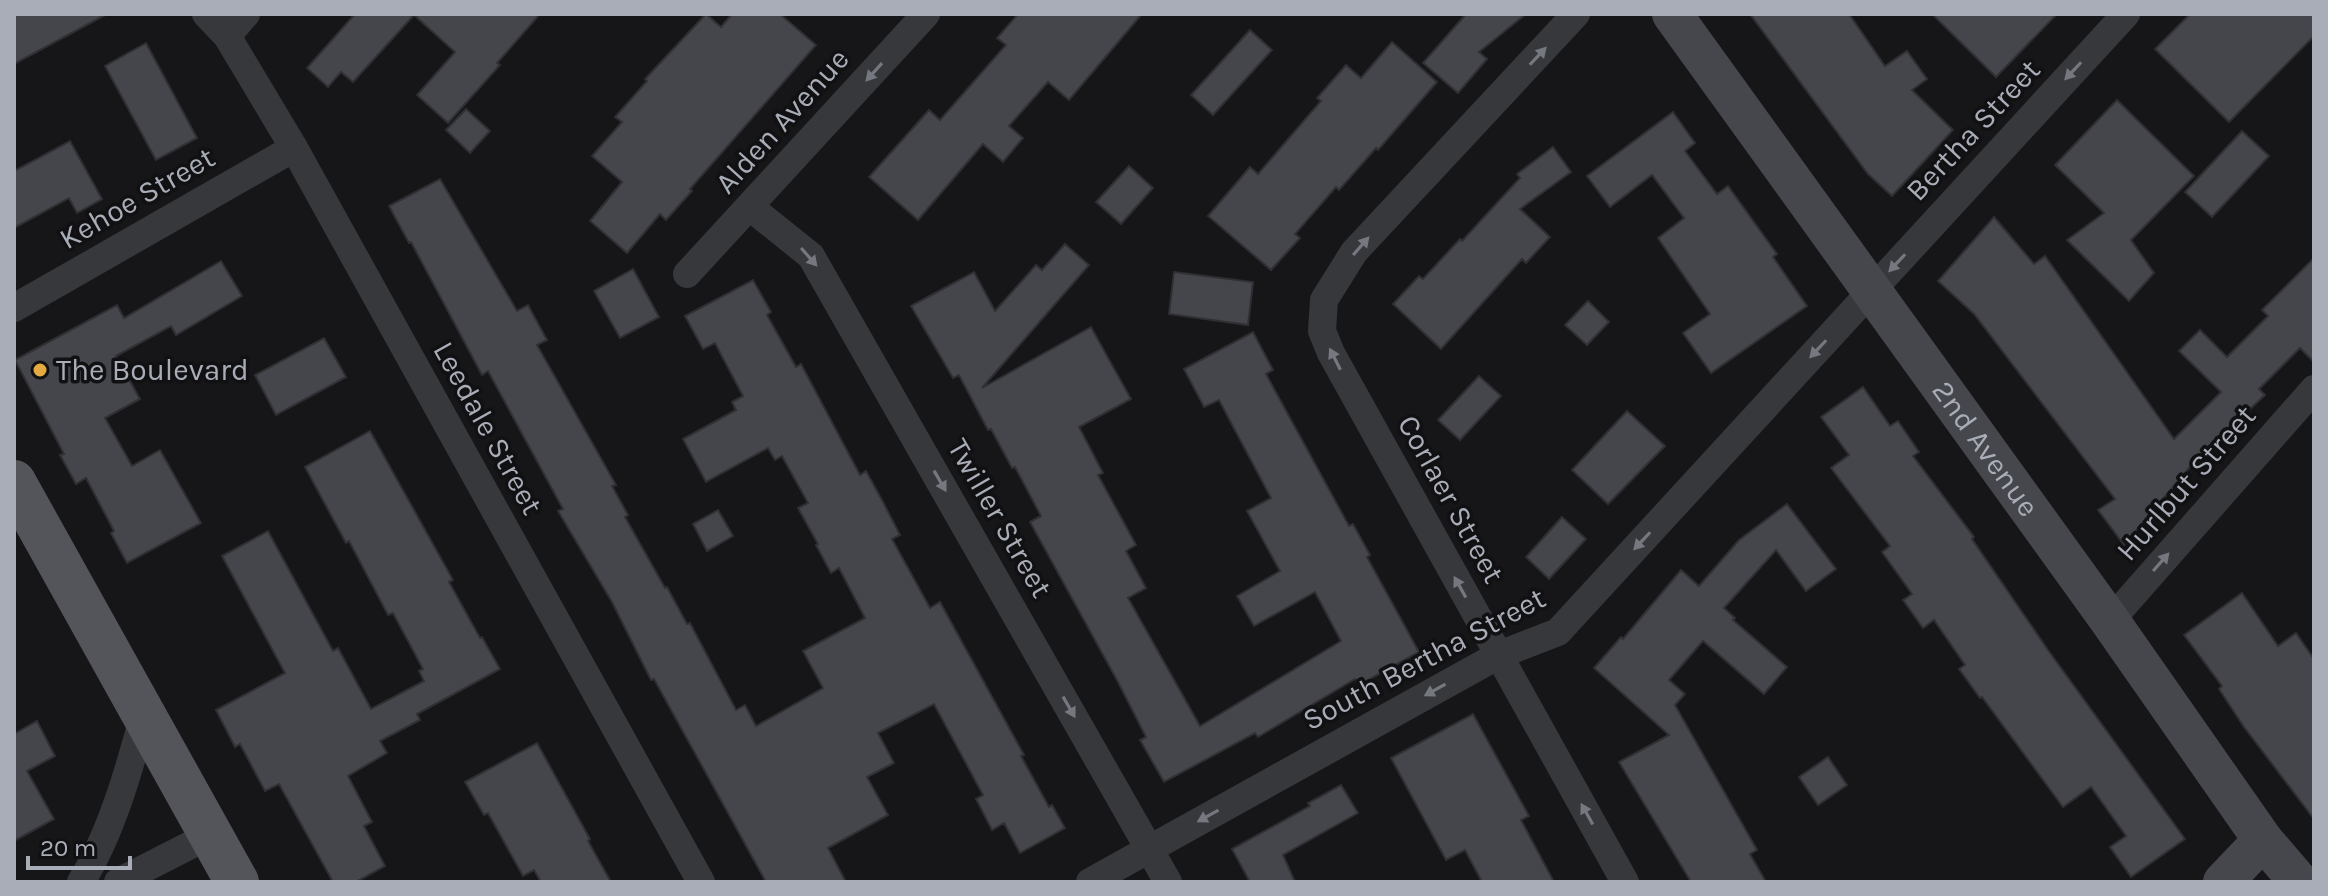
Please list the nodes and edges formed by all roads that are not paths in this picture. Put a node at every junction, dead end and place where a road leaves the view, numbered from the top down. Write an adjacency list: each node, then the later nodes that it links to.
1 (206, 14): 7 (street, Leedale Street)
2 (246, 14): 7 (street)
3 (926, 14): 9 (street, Alden Avenue, one-way to 9)
4 (1576, 14): 16 (street, Corlaer Street, one-way to 4)
5 (1672, 14): 11 (street, 2nd Avenue)
6 (2126, 14): 11 (street, Bertha Street, one-way to 11)
7 (227, 36): 8 (street, Leedale Street)
8 (294, 148): 12 (street, Kehoe Street); 24 (street, Leedale Street)
9 (750, 207): 10 (street, Alden Avenue); 20 (street, Twiller Street, one-way to 20)
10 (687, 274)
11 (1870, 292): 15 (street, 2nd Avenue); 16 (street, South Bertha Street, one-way to 16)
12 (14, 308)
13 (2314, 389): 15 (street, Hurlbut Street, one-way to 13)
14 (14, 482): 17 (main road)
15 (2110, 621): 19 (street, 2nd Avenue)
16 (1499, 655): 20 (street, South Bertha Street, one-way to 20); 27 (street, Corlaer Street, one-way to 16)
17 (144, 715): 18 (main road); 21 (street)
18 (210, 835): 22 (street); 23 (main road)
19 (2263, 840): 28 (street); 29 (street, 2nd Avenue)
20 (1150, 848): 25 (street, South Bertha Street); 26 (street, Twiller Street)
21 (81, 882)
22 (118, 882)
23 (237, 882)
24 (701, 882)
25 (1090, 882)
26 (1168, 882)
27 (1625, 882)
28 (2223, 882)
29 (2299, 882)

